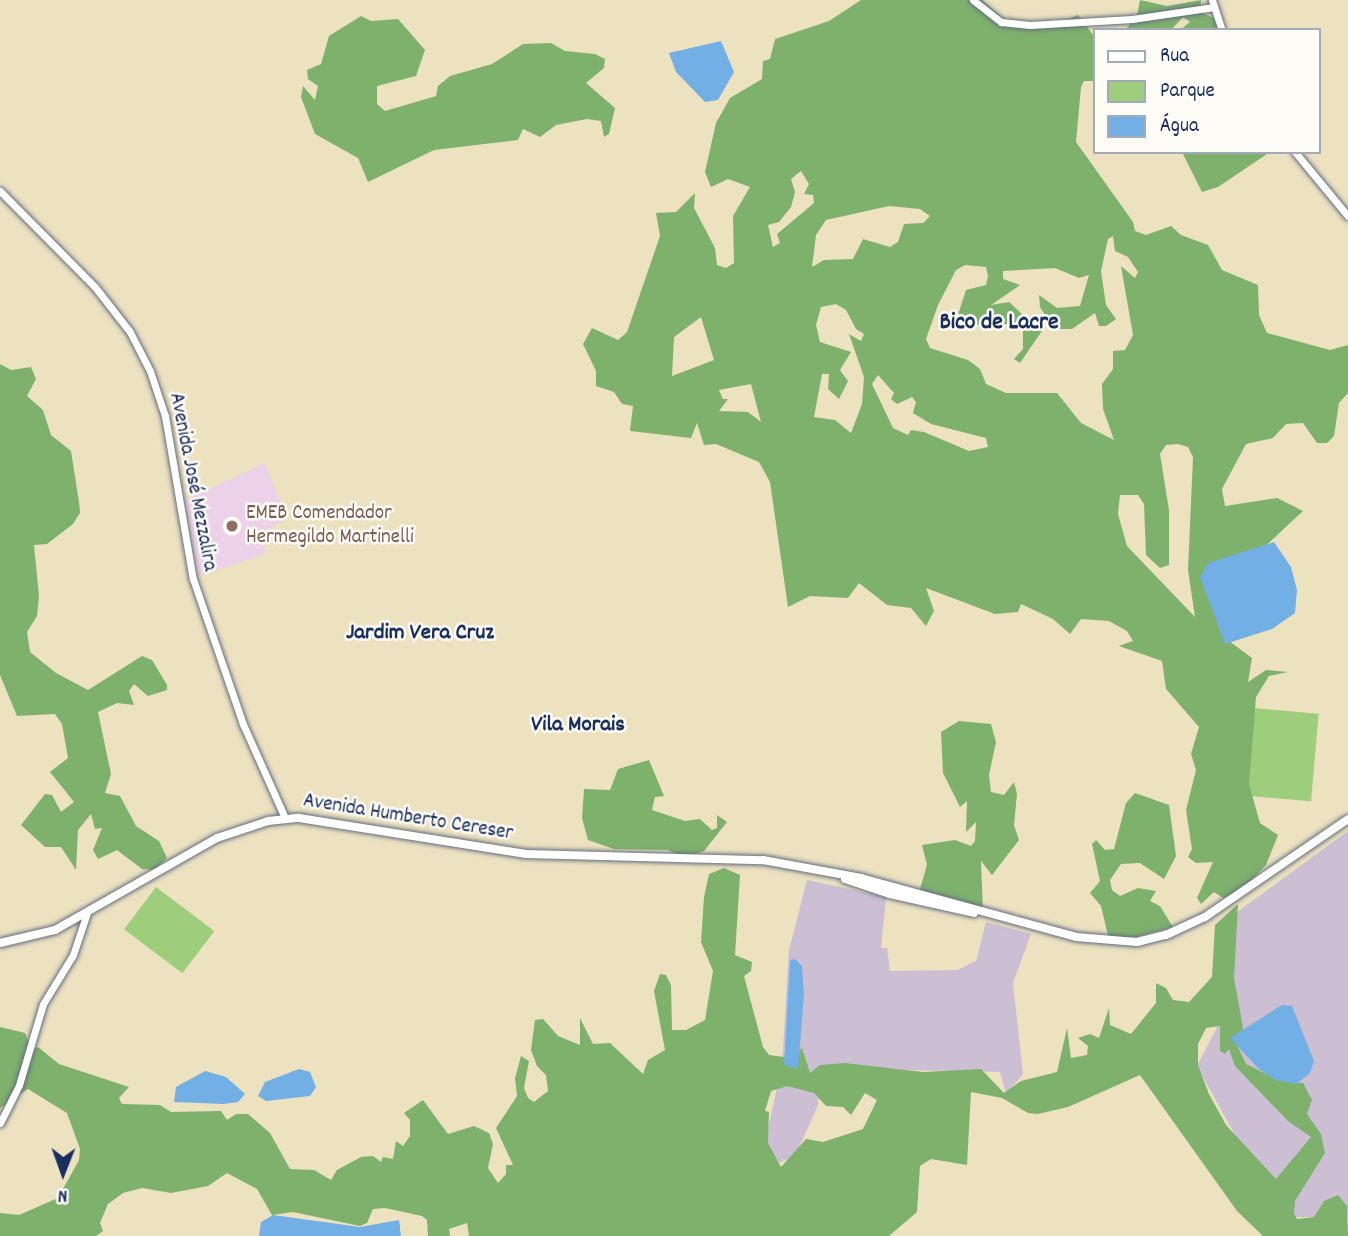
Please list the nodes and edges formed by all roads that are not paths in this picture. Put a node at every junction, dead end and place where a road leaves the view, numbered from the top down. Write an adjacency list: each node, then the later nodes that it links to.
1 (973, 0): 2 (main road)
2 (1213, 4): 3 (main road)
3 (1221, 28)
4 (1297, 154): 6 (main road)
5 (0, 191): 7 (main road, Avenida José Mezzalira)
6 (1348, 216)
7 (285, 818): 8 (main road, Avenida Humberto Cereser); 9 (main road, Avenida Humberto Cereser)
8 (1348, 819)
9 (87, 913): 10 (main road, Avenida Humberto Cereser); 11 (main road)
10 (0, 943)
11 (0, 1122)

